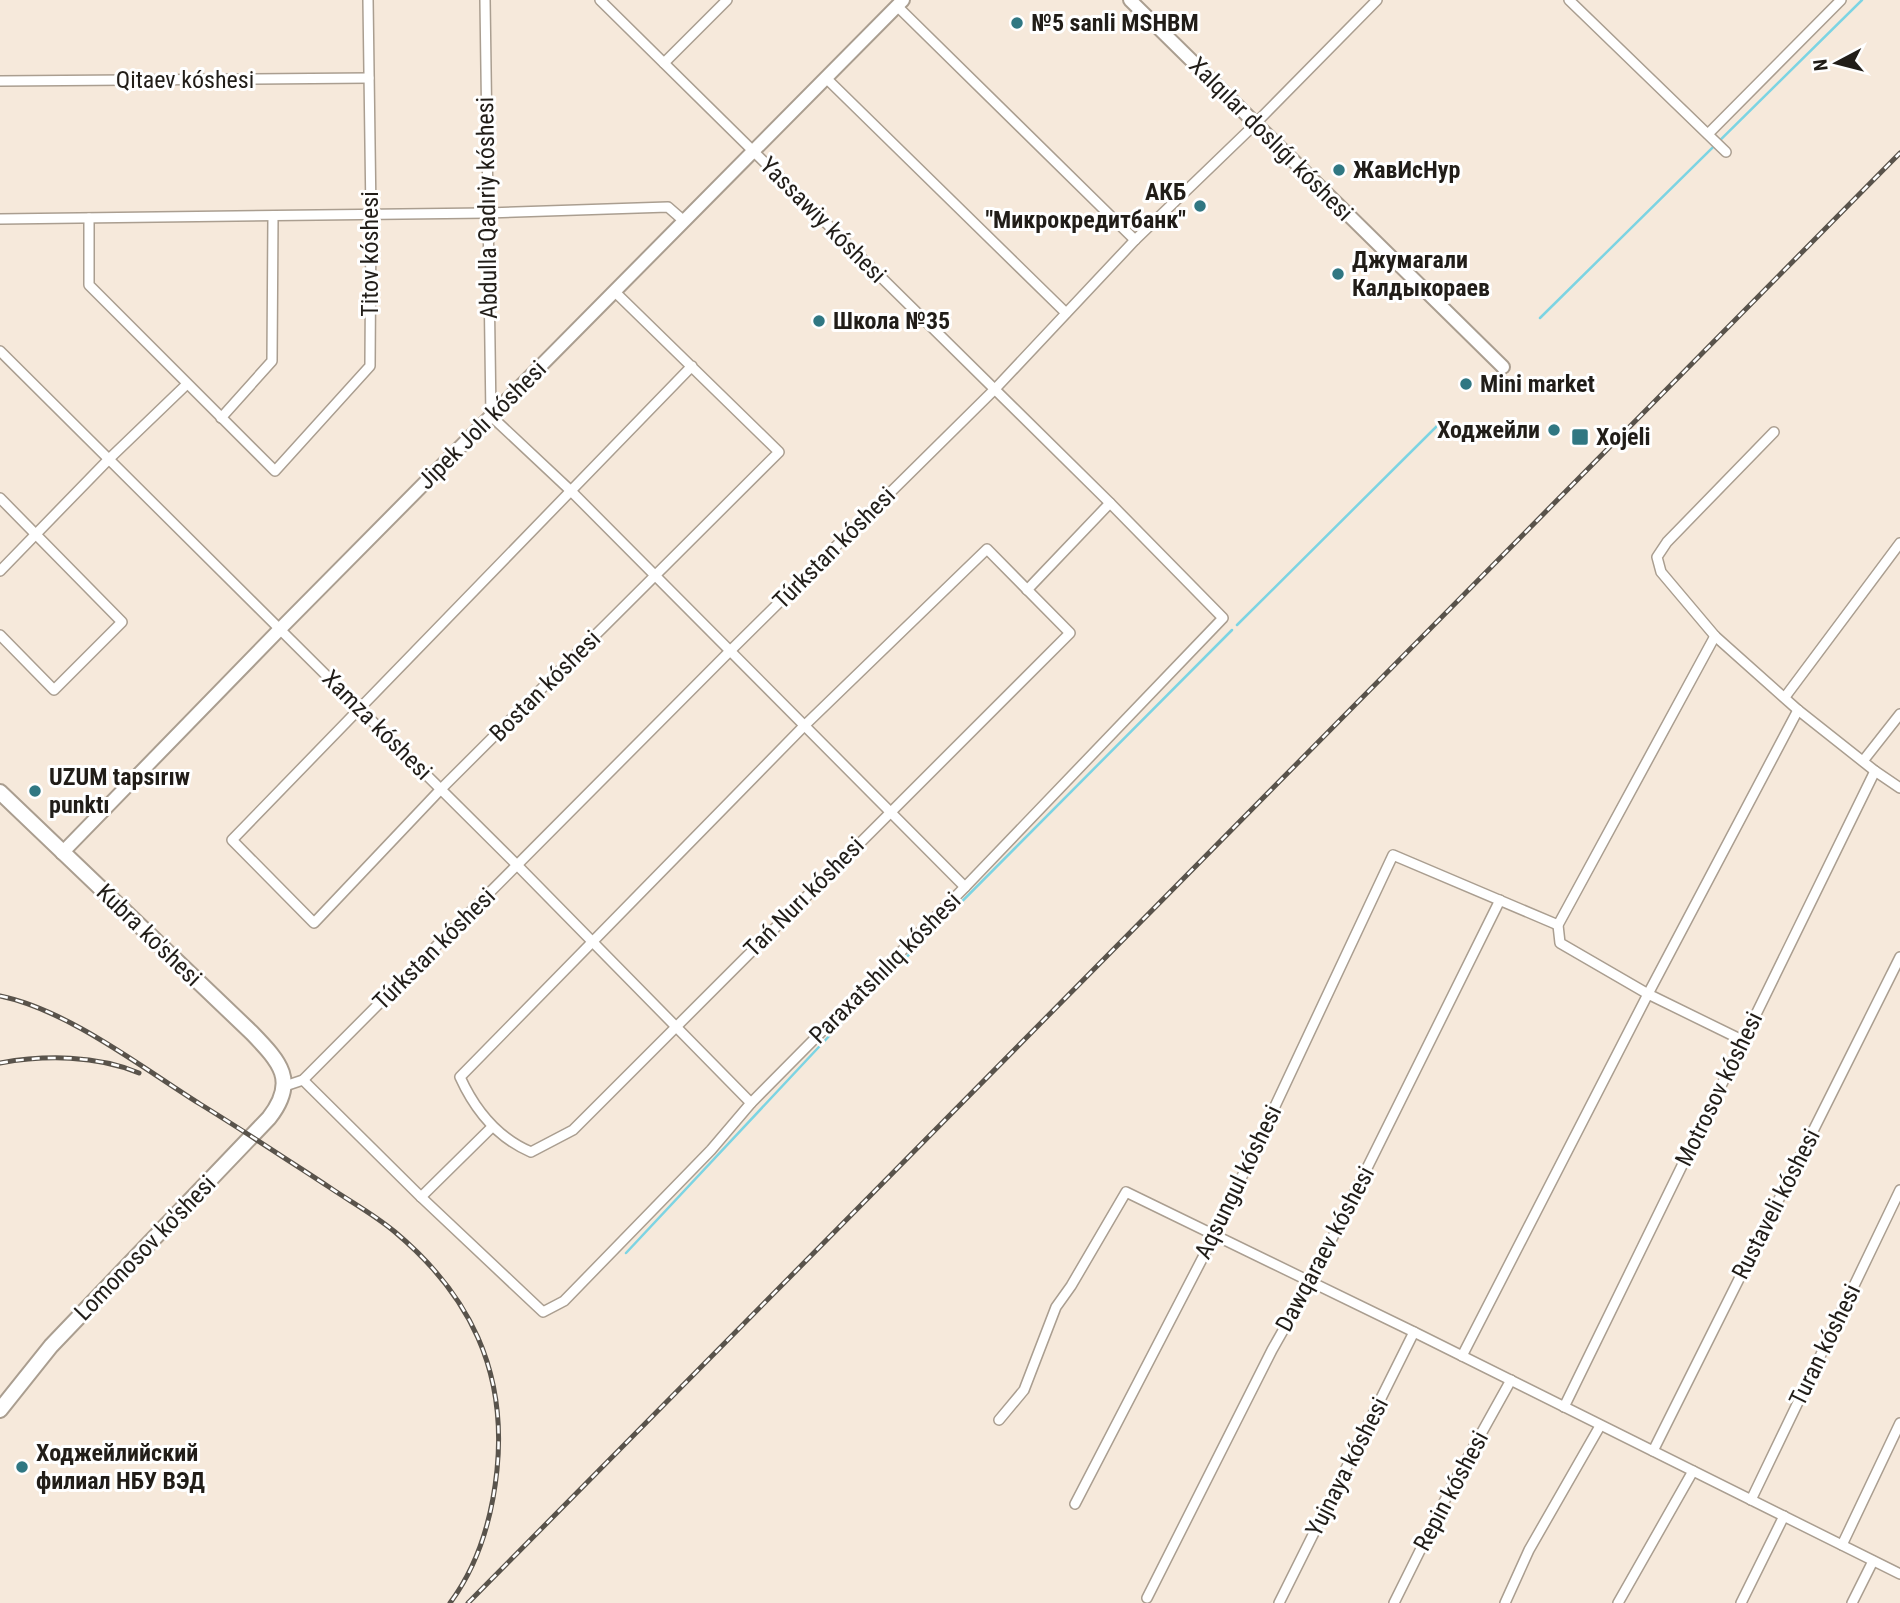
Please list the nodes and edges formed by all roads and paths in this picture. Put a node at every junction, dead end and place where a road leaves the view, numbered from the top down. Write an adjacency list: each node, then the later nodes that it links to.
1 (368, 0): 11 (street, Titov kóshesi)
2 (485, 0): 18 (street, Abdulla Qadıriy kóshesi)
3 (600, 0): 10 (street, Yassawiy kóshesi)
4 (727, 0): 10 (street)
5 (1130, 0): 14 (street, Xalqılar doslıǵı kóshesi)
6 (1377, 0): 14 (street, Túrkstan kóshesi)
7 (1569, 0): 15 (street)
8 (1841, 0): 15 (street)
9 (900, 3): 12 (street, Jipek Jolı kóshesi); 24 (street)
10 (664, 63): 16 (street, Yassawiy kóshesi)
11 (369, 78): 13 (street, Qitaev kóshesi); 19 (street, Titov kóshesi)
12 (826, 78): 16 (street, Jipek Jolı kóshesi); 26 (street)
13 (0, 81)
14 (1255, 124): 24 (street, Túrkstan kóshesi); 29 (street, Xalqılar doslıǵı kóshesi)
15 (1708, 134): 17 (street)
16 (753, 150): 23 (street, Jipek Jolı kóshesi); 31 (street, Yassawiy kóshesi)
17 (1726, 152)
18 (487, 213): 19 (street); 23 (street); 32 (street, Abdulla Qadıriy kóshesi)
19 (371, 215): 20 (street); 33 (street, Titov kóshesi)
20 (273, 216): 21 (street); 33 (street)
21 (89, 218): 22 (street); 30 (street)
22 (0, 219)
23 (684, 220): 25 (street, Jipek Jolı kóshesi)
24 (1135, 240): 26 (street, Túrkstan kóshesi)
25 (614, 291): 28 (street); 32 (street, Jipek Jolı kóshesi)
26 (1066, 313): 31 (street, Túrkstan kóshesi)
27 (0, 351): 35 (street, Xamza kóshesi)
28 (692, 366): 36 (street); 42 (street, Bostan kóshesi)
29 (1503, 367)
30 (187, 384): 33 (street); 35 (street)
31 (995, 389): 38 (street, Yassawiy kóshesi); 48 (street, Túrkstan kóshesi)
32 (491, 416): 36 (street); 45 (street, Jipek Jolı kóshesi)
33 (221, 418)
34 (1774, 432): 47 (street)
35 (109, 459): 39 (street); 45 (street, Xamza kóshesi)
36 (571, 491): 42 (street); 50 (street)
37 (0, 498): 39 (street)
38 (1110, 503): 43 (street); 44 (street, Yassawiy kóshesi)
39 (36, 534): 41 (street); 46 (street)
40 (1900, 543): 49 (street)
41 (0, 571)
42 (656, 576): 48 (street); 57 (street, Bostan kóshesi)
43 (1027, 590): 53 (street); 59 (street, Tań Nurı kóshesi)
44 (1223, 618): 62 (street, Paraxatshılıq kóshesi)
45 (280, 629): 50 (street, Xamza kóshesi); 60 (street, Jipek Jolı kóshesi)
46 (0, 635)
47 (1715, 636): 49 (street); 64 (street)
48 (730, 651): 53 (street); 61 (street, Túrkstan kóshesi)
49 (1786, 697): 51 (street)
50 (360, 708): 57 (street, Xamza kóshesi); 57 (street, Bostan kóshesi)
51 (1798, 710): 54 (street); 67 (street)
52 (1900, 714): 54 (street)
53 (804, 726): 59 (street); 65 (street)
54 (1863, 761): 55 (street)
55 (1875, 771): 56 (street); 69 (street, Motrosov kóshesi)
56 (1900, 788)
57 (441, 789): 61 (street, Xamza kóshesi)
58 (0, 792): 60 (main road, Kubra ko'shesi)
59 (890, 811): 62 (street); 68 (street, Tań Nurı kóshesi)
60 (62, 853): 71 (main road, Kubra ko'shesi)
61 (517, 865): 65 (street, Xamza kóshesi); 70 (street, Túrkstan kóshesi)
62 (965, 887): 72 (street, Paraxatshılıq kóshesi)
63 (1500, 900): 64 (street); 76 (street, Aqsungul kóshesi); 77 (street, Dawqaraev kóshesi)
64 (1558, 925): 67 (street)
65 (591, 942): 68 (street, Xamza kóshesi); 73 (street)
66 (1900, 957): 86 (street, Rustaveli kóshesi)
67 (1648, 994): 69 (street); 79 (street)
68 (674, 1027): 72 (street, Xamza kóshesi); 73 (street, Tań Nurı kóshesi)
69 (1742, 1040): 81 (street, Motrosov kóshesi)
70 (303, 1080): 71 (street, Túrkstan kóshesi); 75 (street)
71 (285, 1086): 82 (main road, Lomonosov ko'shesi)
72 (751, 1103): 75 (street, Paraxatshılıq kóshesi)
73 (492, 1127): 75 (street)
74 (1900, 1190): 88 (street, Turan kóshesi)
75 (421, 1197)
76 (1215, 1234): 77 (street); 83 (street); 89 (street, Aqsungul kóshesi)
77 (1311, 1281): 78 (street); 94 (street, Dawqaraev kóshesi)
78 (1415, 1332): 79 (street); 95 (street, Yujnaya kóshesi)
79 (1462, 1356): 80 (street)
80 (1511, 1380): 81 (street); 96 (street, Repin kóshesi)
81 (1564, 1407): 85 (street)
82 (0, 1410)
83 (999, 1420)
84 (1900, 1423): 91 (street)
85 (1600, 1426): 86 (street); 97 (street)
86 (1653, 1451): 87 (street)
87 (1693, 1471): 88 (street); 98 (street)
88 (1751, 1500): 90 (street)
89 (1074, 1504)
90 (1784, 1517): 91 (street); 99 (street)
91 (1842, 1545): 92 (street)
92 (1873, 1561): 93 (street); 100 (street)
93 (1900, 1574)
94 (1147, 1598)
95 (1279, 1603)
96 (1394, 1603)
97 (1505, 1603)
98 (1618, 1603)
99 (1741, 1603)
100 (1852, 1603)

